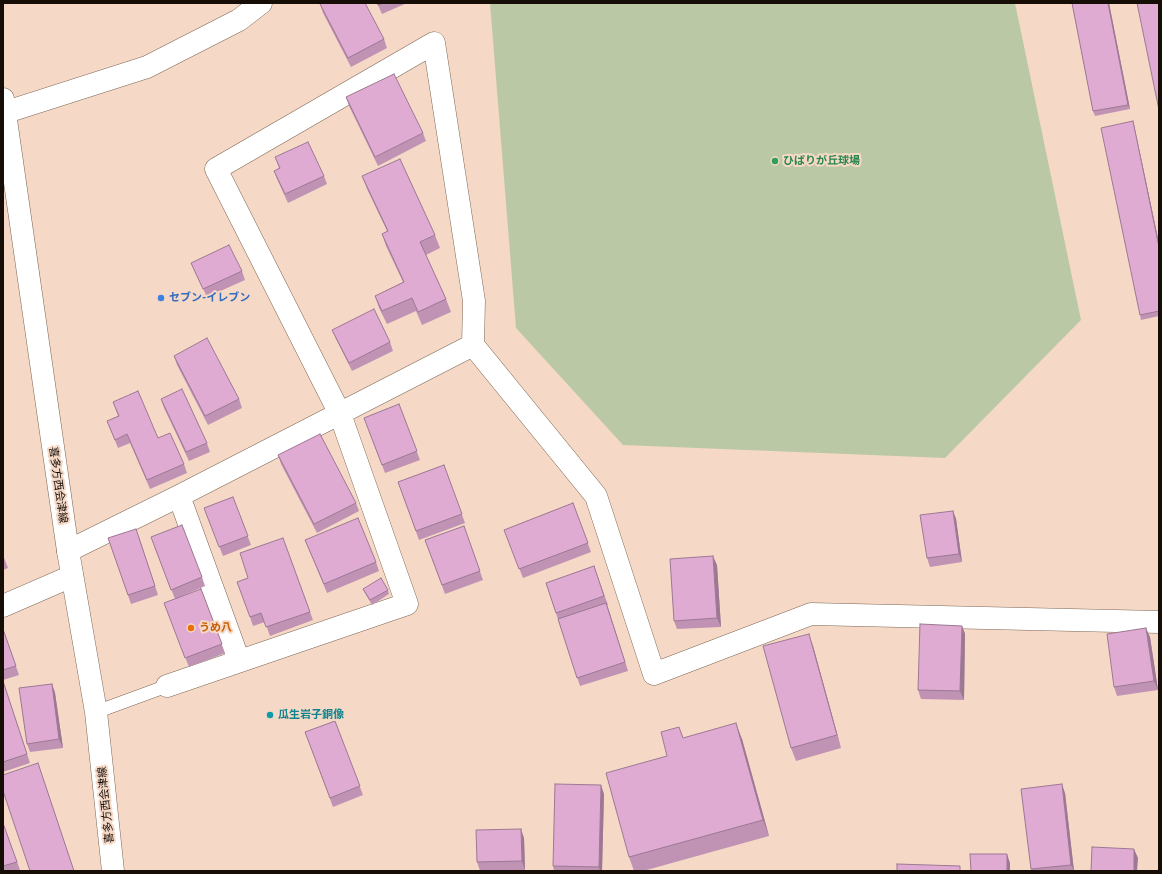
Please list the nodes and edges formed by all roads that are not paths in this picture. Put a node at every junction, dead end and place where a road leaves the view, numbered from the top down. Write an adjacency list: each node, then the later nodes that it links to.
1 (261, 3): 2 (street)
2 (4, 108): 6 (street, 喜多方西会津線)
3 (473, 345): 4 (street); 4 (street); 9 (street)
4 (340, 414): 5 (street); 10 (street)
5 (179, 496): 6 (street); 10 (street)
6 (68, 551): 7 (street, 喜多方西会津線)
7 (72, 576): 8 (street); 12 (street, 喜多方西会津線)
8 (3, 606)
9 (1159, 622)
10 (239, 661): 11 (street)
11 (167, 686): 12 (lane)
12 (96, 712): 13 (street, 喜多方西会津線)
13 (113, 871)

